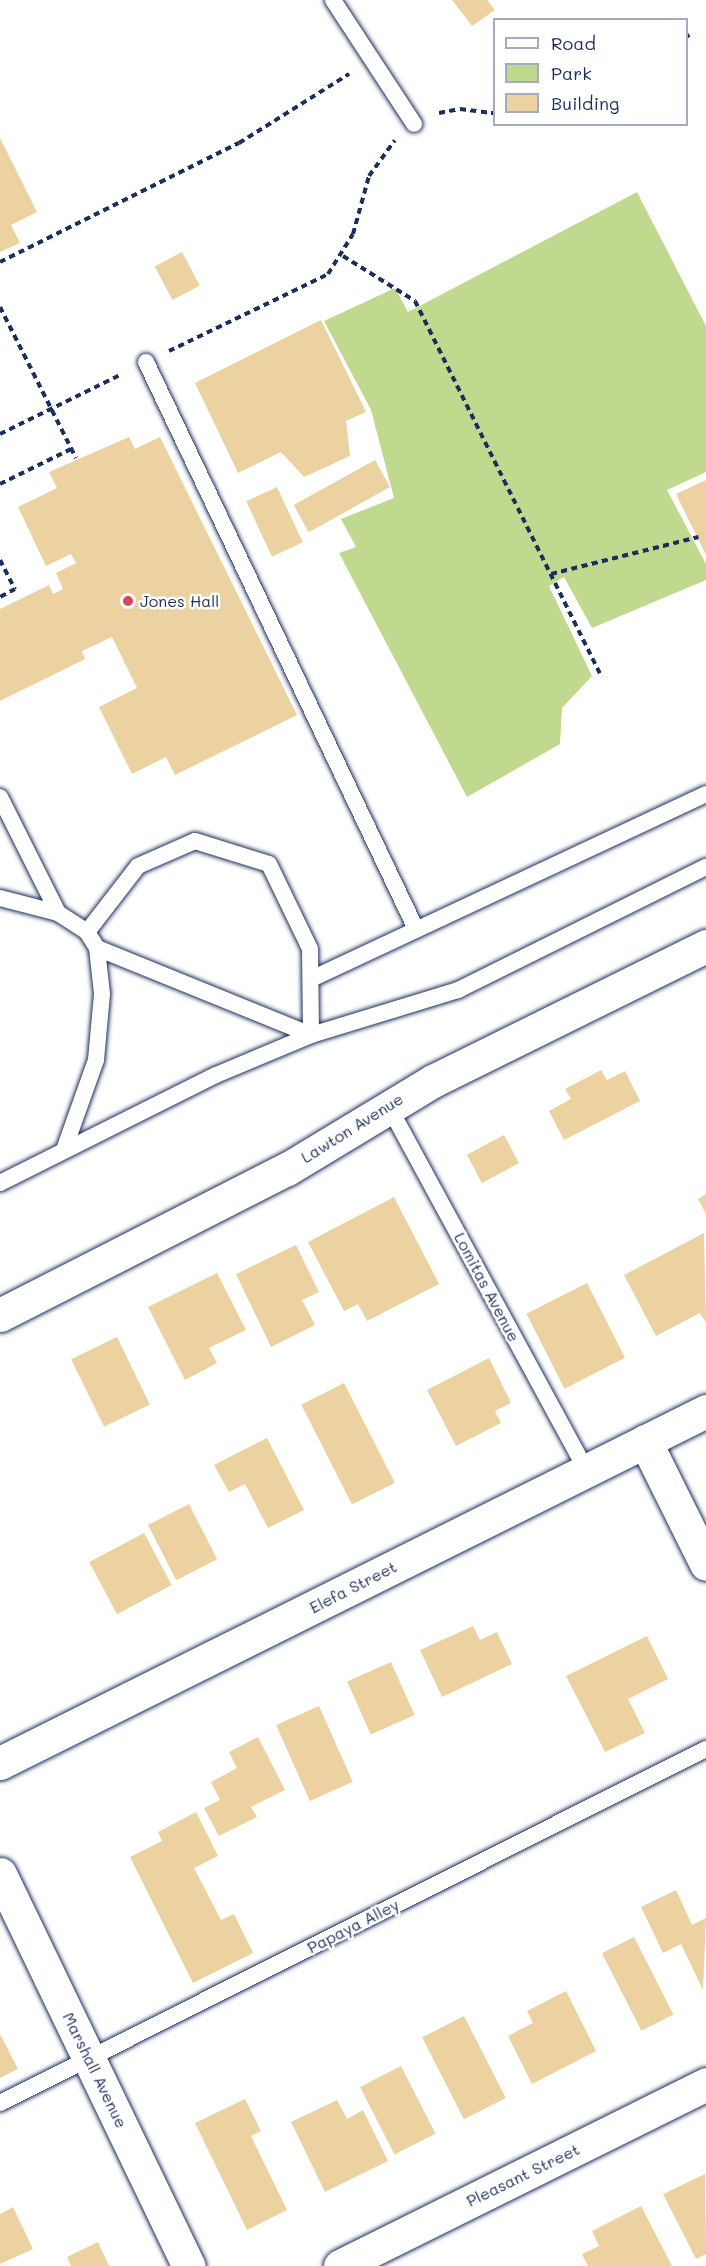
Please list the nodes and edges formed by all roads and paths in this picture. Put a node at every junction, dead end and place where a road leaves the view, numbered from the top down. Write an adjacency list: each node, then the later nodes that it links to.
1 (333, 0): 2 (lane)
2 (372, 59): 4 (lane); 6 (path)
3 (493, 113): 4 (path)
4 (414, 124): 5 (path)
5 (343, 256): 8 (path); 16 (path)
6 (0, 262)
7 (0, 307): 9 (path)
8 (146, 362): 9 (path); 24 (lane)
9 (51, 409): 10 (path); 11 (path)
10 (0, 434)
11 (71, 449): 12 (path); 13 (path)
12 (76, 458)
13 (0, 484)
14 (698, 537): 16 (path)
15 (0, 561): 17 (path)
16 (551, 574): 18 (path)
17 (0, 597)
18 (602, 677)
19 (706, 794): 24 (lane)
20 (0, 797): 23 (lane)
21 (706, 867): 29 (lane)
22 (0, 898): 23 (lane)
23 (58, 913): 25 (lane)
24 (416, 929): 28 (lane)
25 (87, 932): 27 (lane); 28 (lane)
26 (706, 946): 30 (street, Lawton Avenue)
27 (97, 948): 29 (lane); 31 (lane)
28 (311, 979): 29 (lane)
29 (311, 1035): 31 (lane)
30 (388, 1105): 33 (street, Lawton Avenue); 36 (lane, Lomitas Avenue)
31 (64, 1150): 32 (lane)
32 (0, 1183)
33 (0, 1315)
34 (706, 1411): 35 (street, Elefa Street)
35 (645, 1441): 36 (street, Elefa Street); 37 (street)
36 (586, 1470): 39 (street, Elefa Street)
37 (706, 1564)
38 (706, 1749): 41 (lane, Papaya Alley)
39 (0, 1763)
40 (0, 1874): 41 (street, Marshall Avenue)
41 (90, 2058): 43 (lane, Papaya Alley); 44 (street, Marshall Avenue)
42 (706, 2084): 45 (street, Pleasant Street)
43 (0, 2103)
44 (189, 2266)
45 (340, 2266)

